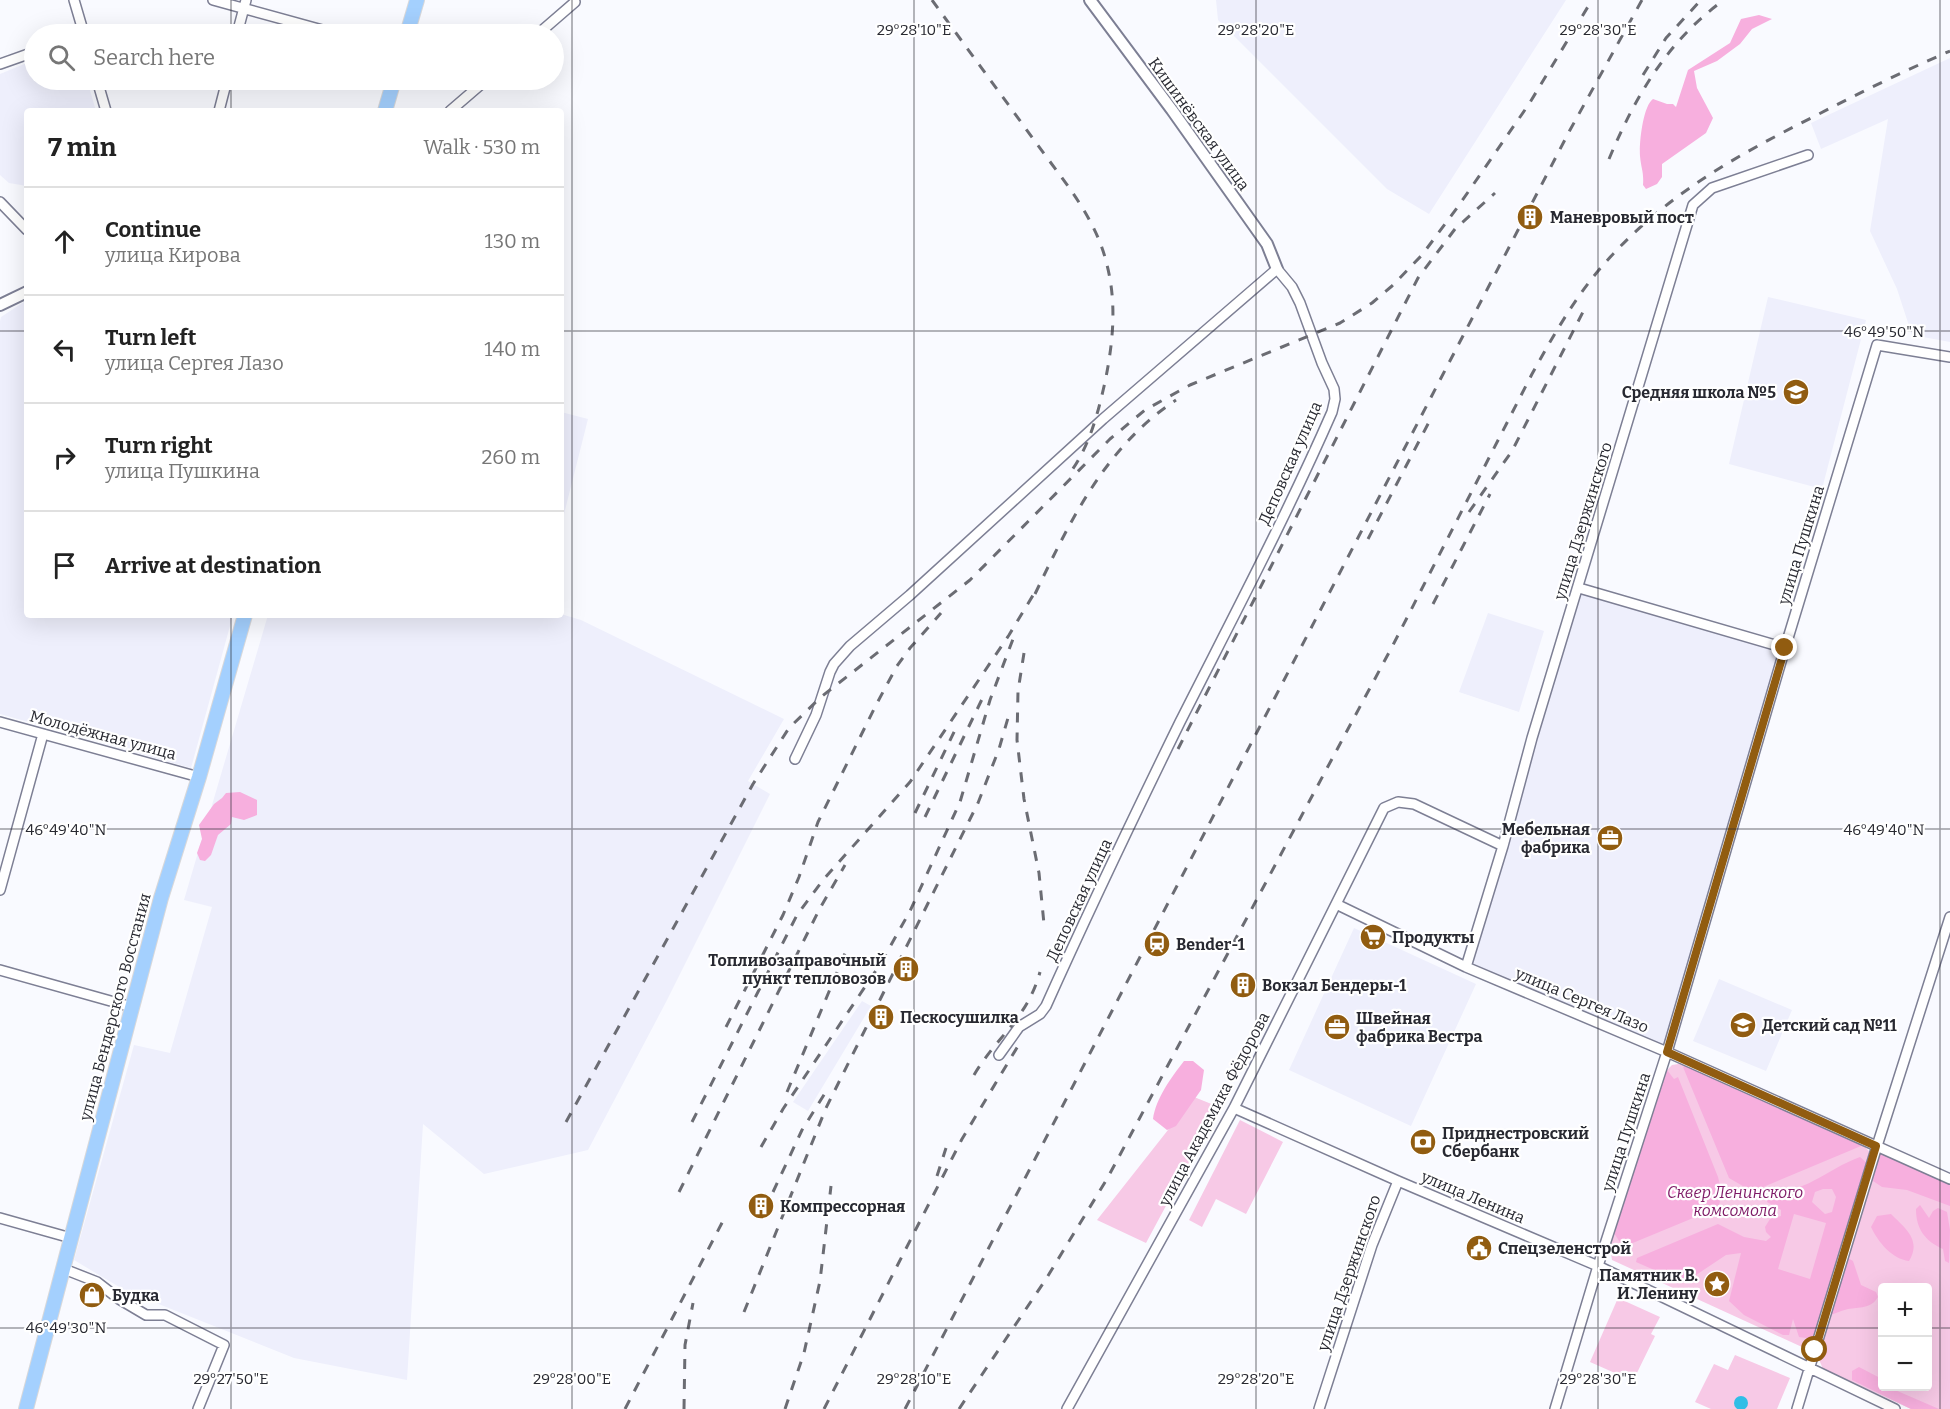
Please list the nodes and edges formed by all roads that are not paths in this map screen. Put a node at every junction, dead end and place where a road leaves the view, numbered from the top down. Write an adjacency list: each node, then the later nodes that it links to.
1 (74, 0): 7 (street)
2 (213, 0): 6 (street)
3 (417, 0): 10 (main road)
4 (1090, 0): 25 (street, Кишинёвская улица)
5 (575, 2): 11 (street)
6 (245, 4): 8 (street); 9 (street)
7 (81, 24)
8 (240, 24)
9 (306, 24)
10 (410, 24)
11 (550, 24)
12 (24, 56): 13 (street)
13 (0, 64)
14 (100, 90): 18 (street)
15 (224, 90): 19 (street)
16 (391, 90): 20 (main road)
17 (474, 90): 21 (street)
18 (105, 108)
19 (220, 108)
20 (386, 108)
21 (453, 108)
22 (1808, 155): 29 (street, улица Дзержинского)
23 (0, 202): 24 (street)
24 (24, 227)
25 (1277, 270): 34 (street); 44 (street, Деповская улица)
26 (24, 293): 27 (street)
27 (0, 305)
28 (1950, 357): 31 (street, улица Пушкина)
29 (1579, 588): 31 (street); 36 (street, улица Дзержинского)
30 (244, 618): 35 (main road, улица Бендерского Восстания)
31 (1785, 648): 43 (street, улица Пушкина)
32 (0, 722): 33 (street, Молодёжная улица)
33 (43, 734): 35 (street, Молодёжная улица); 37 (street)
34 (795, 759)
35 (199, 777): 42 (main road, улица Бендерского Восстания)
36 (1503, 846): 38 (street, улица Академика Фёдорова); 40 (street, улица Дзержинского)
37 (0, 890)
38 (1336, 904): 40 (street, улица Сергея Лазо); 45 (street, улица Академика Фёдорова)
39 (1950, 917): 46 (street)
40 (1466, 967): 43 (street, улица Сергея Лазо)
41 (0, 970): 42 (street)
42 (132, 1007): 50 (main road, улица Бендерского Восстания)
43 (1667, 1052): 46 (street, улица Сергея Лазо); 51 (street, улица Пушкина)
44 (999, 1055)
45 (1234, 1108): 48 (street, улица Ленина); 56 (street, улица Академика Фёдорова)
46 (1876, 1146): 47 (street, улица Сергея Лазо); 53 (street)
47 (1950, 1179)
48 (1398, 1182): 51 (street, улица Ленина); 57 (street, улица Дзержинского)
49 (0, 1218): 50 (street)
50 (71, 1238): 52 (main road, улица Бендерского Восстания)
51 (1598, 1266): 53 (street, улица Ленина); 58 (street, улица Пушкина)
52 (64, 1269): 54 (main road, улица Бендерского Восстания); 55 (street)
53 (1809, 1369): 59 (street); 60 (street, улица Ленина)
54 (26, 1409)
55 (198, 1409)
56 (1067, 1409)
57 (1319, 1409)
58 (1555, 1409)
59 (1797, 1409)
60 (1895, 1409)

